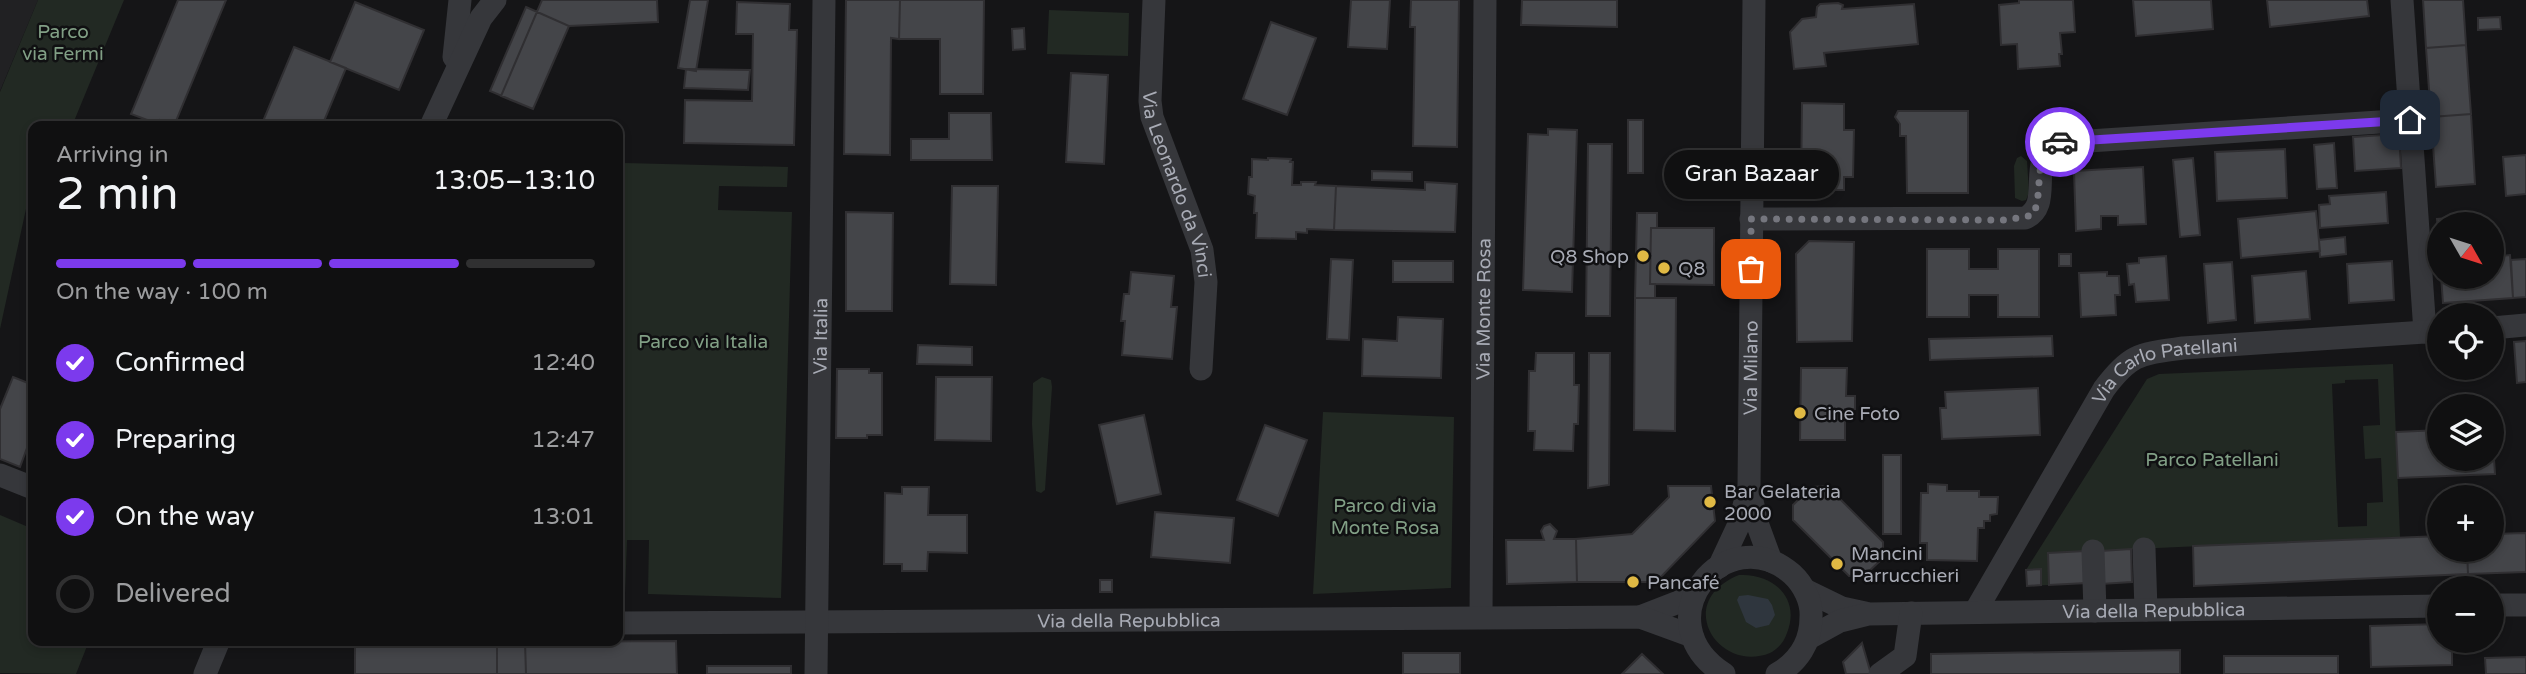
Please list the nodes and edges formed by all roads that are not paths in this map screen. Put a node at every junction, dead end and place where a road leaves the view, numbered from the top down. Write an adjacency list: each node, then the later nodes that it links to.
1 (460, 0): 9 (street)
2 (480, 0): 3 (street)
3 (496, 0): 9 (street)
4 (824, 0): 37 (street, Via Italia)
5 (1154, 0): 17 (street, Via Leonardo da Vinci)
6 (1485, 0): 35 (street, Via Monte Rosa)
7 (1754, 0): 12 (street, Via Milano)
8 (2402, 0): 10 (street)
9 (450, 80): 11 (street)
10 (2410, 120): 12 (street); 13 (street)
11 (433, 121)
12 (1751, 219): 20 (street, Via Milano)
13 (2429, 303)
14 (2526, 325): 15 (street)
15 (2504, 327)
16 (2427, 332): 32 (street, Via Carlo Patellani)
17 (1201, 369)
18 (0, 475): 19 (street)
19 (28, 486)
20 (1749, 486): 23 (street, Via Milano); 24 (street, Via Milano)
21 (2144, 549): 30 (street)
22 (2093, 551): 31 (street)
23 (1771, 561): 24 (street); 25 (street, Via della Repubblica)
24 (1719, 567): 26 (street, Via Milano)
25 (1805, 590): 34 (street, Via della Repubblica); 40 (street)
26 (1694, 596): 36 (street, Via della Repubblica); 39 (street)
27 (2504, 605): 28 (street)
28 (2526, 605)
29 (2427, 606): 30 (street, Via della Repubblica)
30 (2146, 610): 31 (street, Via della Repubblica)
31 (2095, 611): 32 (street, Via della Repubblica)
32 (1975, 612): 33 (street, Via della Repubblica)
33 (1911, 613): 34 (street, Via della Repubblica); 47 (street)
34 (1868, 614): 40 (street, Via della Repubblica)
35 (1481, 617): 36 (street, Via della Repubblica); 37 (street, Via della Repubblica)
36 (1640, 617): 39 (street, Via della Repubblica)
37 (817, 622): 38 (street, Via della Repubblica); 44 (street, Via Italia)
38 (623, 623)
39 (1692, 636): 45 (street)
40 (1809, 638): 42 (street)
41 (217, 646): 43 (street)
42 (1801, 667): 46 (street)
43 (205, 674)
44 (816, 674)
45 (1724, 674)
46 (1777, 674)
47 (1880, 674)

